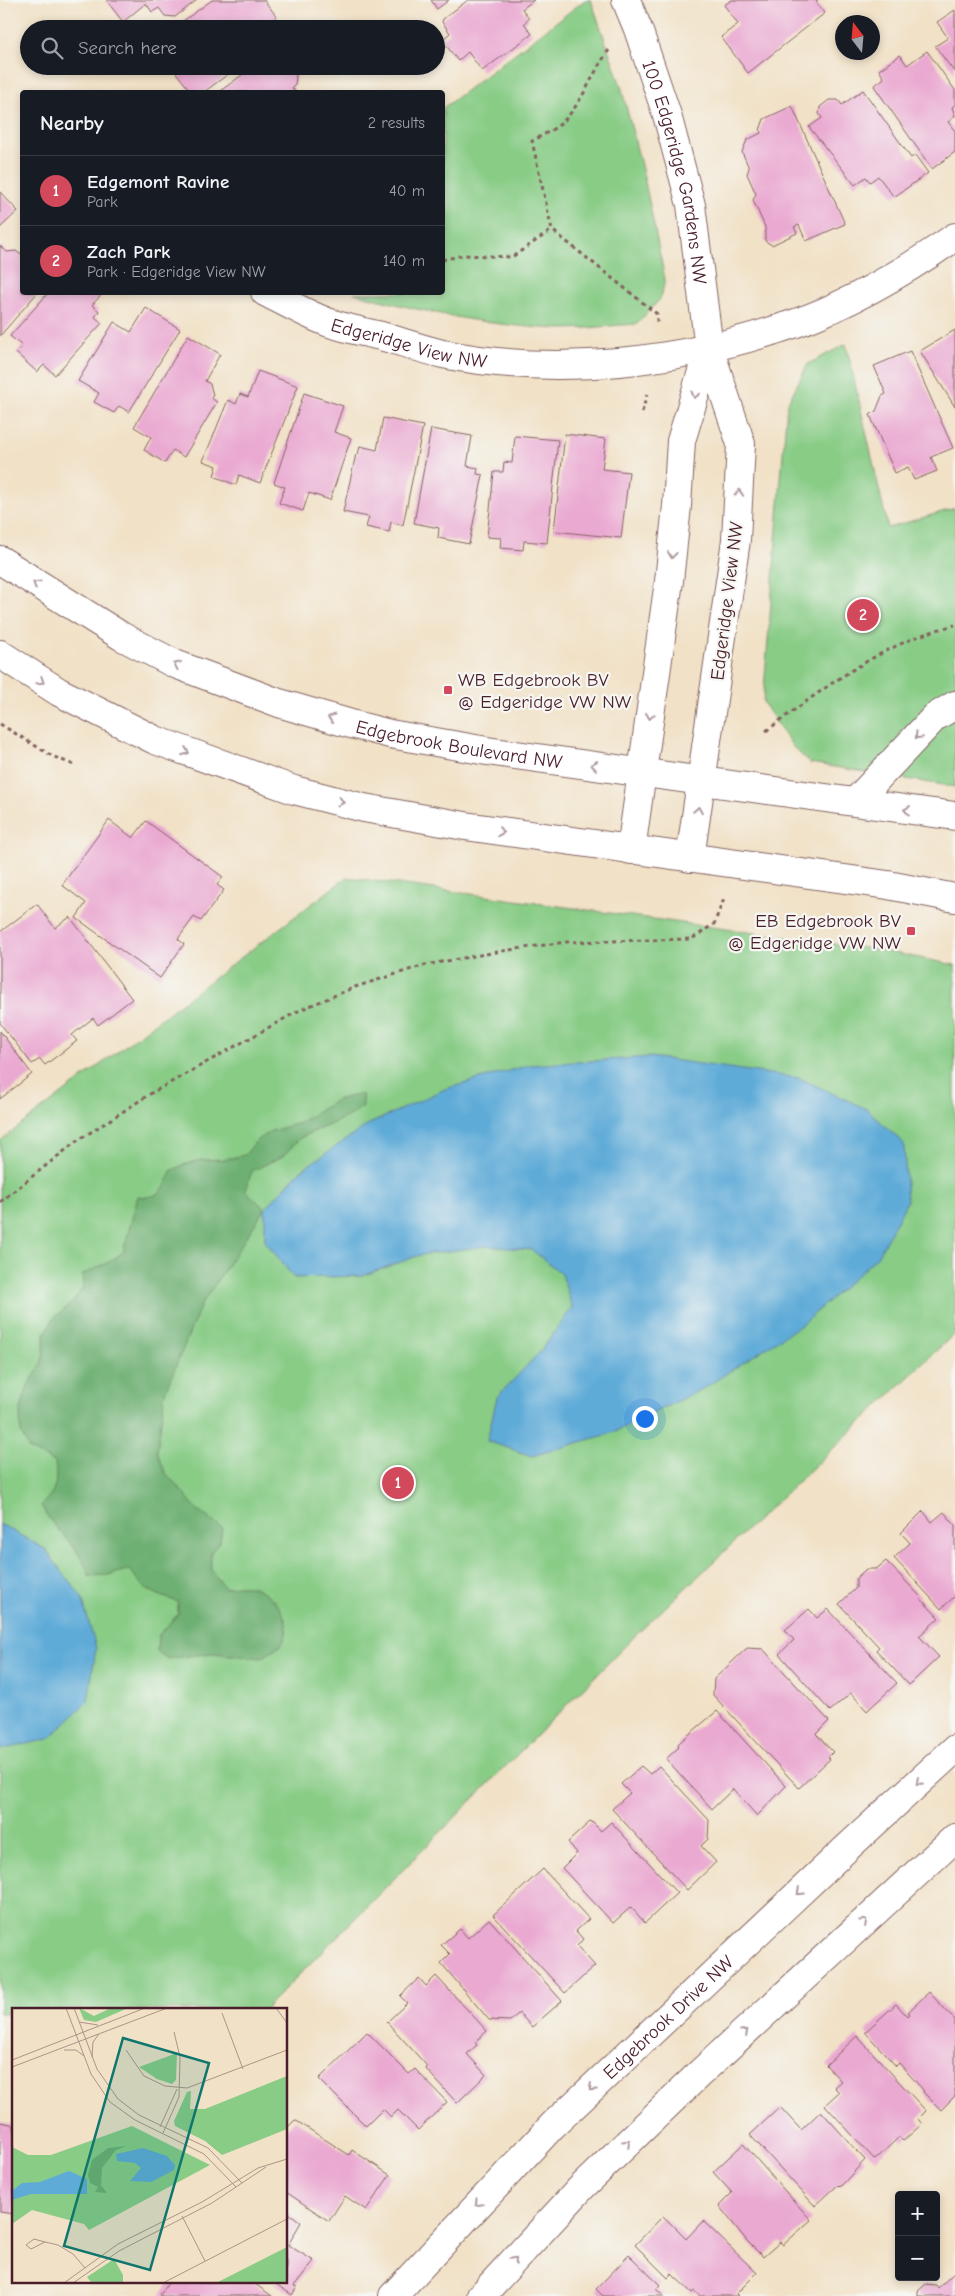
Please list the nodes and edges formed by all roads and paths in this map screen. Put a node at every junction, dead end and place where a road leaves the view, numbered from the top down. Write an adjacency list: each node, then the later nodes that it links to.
1 (626, 0): 2 (street, 100 Edgeridge Gardens NW)
2 (638, 29): 3 (path); 7 (street, 100 Edgeridge Gardens NW)
3 (552, 230): 5 (path); 8 (path)
4 (955, 237): 7 (street, Edgeridge View NW)
5 (445, 259)
6 (271, 295): 8 (street, Edgeridge View NW)
7 (709, 348): 8 (street, Edgeridge View NW); 17 (street, one-way to 17); 18 (street, Edgeridge View NW, one-way to 7)
8 (656, 358): 9 (path)
9 (642, 412)
10 (0, 560): 17 (street, Edgebrook Boulevard NW, one-way to 10)
11 (955, 625): 15 (path)
12 (0, 654): 21 (street, one-way to 21)
13 (955, 705): 19 (street, one-way to 19)
14 (0, 724): 16 (path)
15 (766, 731)
16 (74, 765)
17 (642, 773): 18 (street, Edgebrook Boulevard NW); 21 (street)
18 (702, 781): 19 (street, Edgebrook Boulevard NW); 22 (street, Edgeridge View NW, one-way to 18)
19 (855, 802): 20 (street, Edgebrook Boulevard NW, one-way to 19)
20 (955, 816)
21 (631, 850): 22 (street)
22 (690, 858): 24 (street)
23 (726, 893): 25 (path)
24 (955, 898)
25 (0, 1202)
26 (955, 1749): 28 (street, Edgebrook Drive NW, one-way to 28)
27 (955, 1838): 29 (street, one-way to 27)
28 (393, 2296)
29 (481, 2296)

